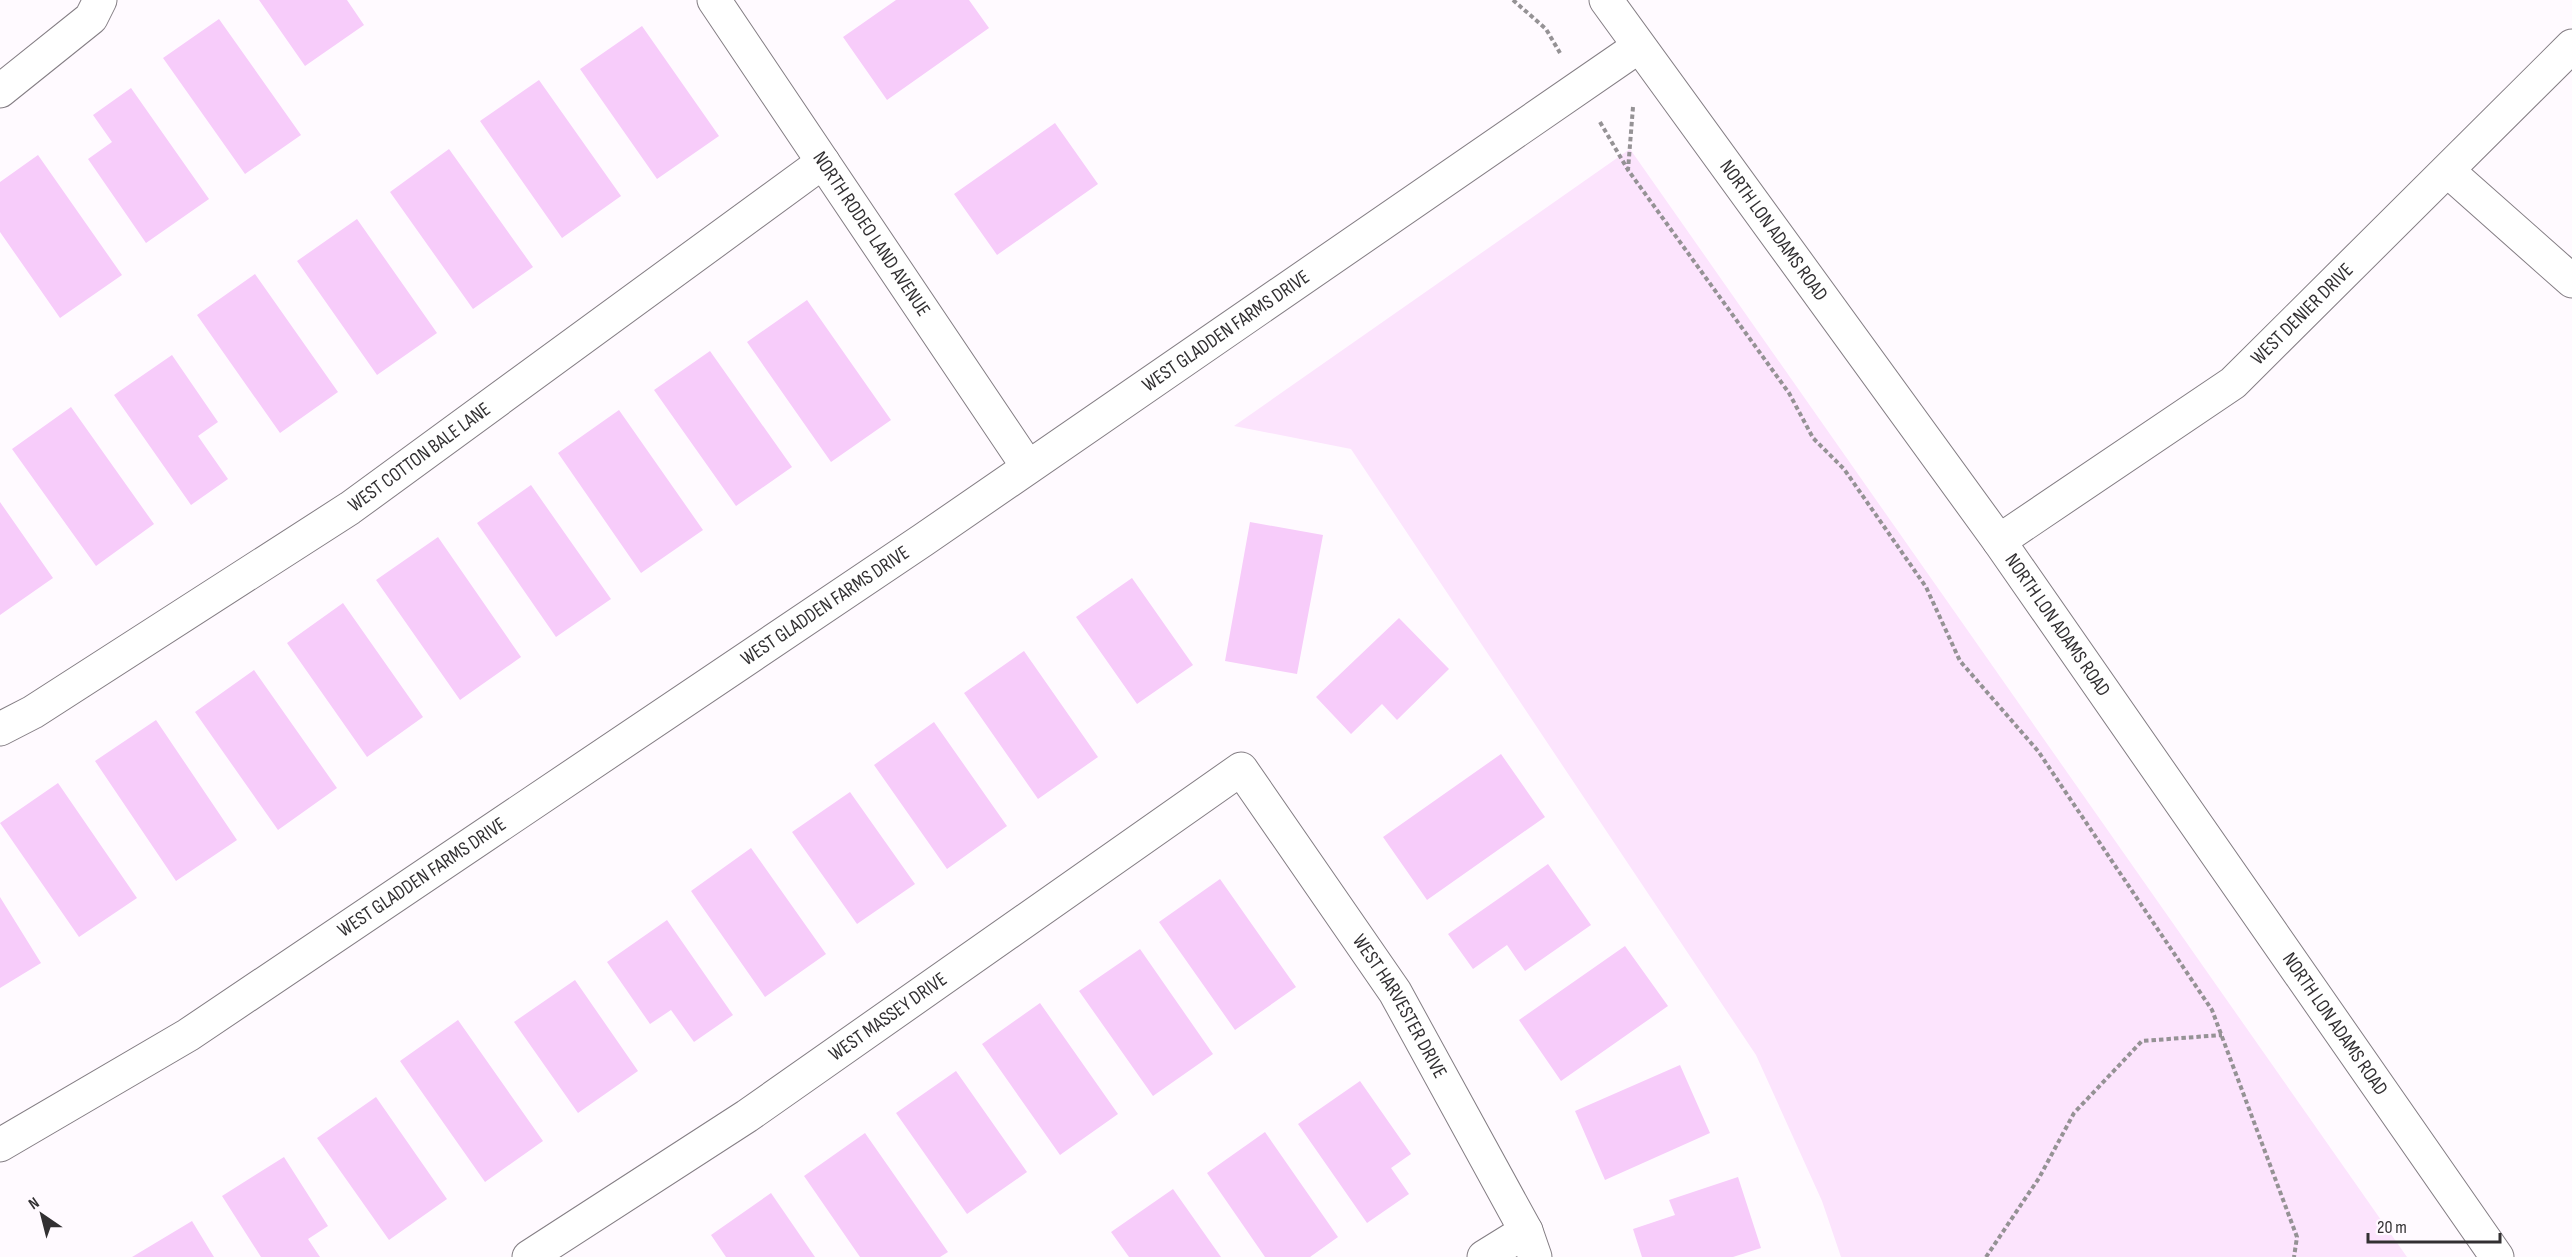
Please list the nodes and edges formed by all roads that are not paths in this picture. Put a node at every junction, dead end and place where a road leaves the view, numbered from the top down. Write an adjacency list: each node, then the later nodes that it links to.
1 (100, 0): 6 (street)
2 (714, 0): 7 (street, NORTH RODEO LAND AVENUE)
3 (1605, 0): 5 (street, NORTH LON ADAMS ROAD)
4 (2572, 46): 8 (street, WEST DENIER DRIVE)
5 (1638, 47): 10 (street, WEST GLADDEN FARMS DRIVE); 11 (street, NORTH LON ADAMS ROAD)
6 (0, 91)
7 (823, 162): 10 (street, NORTH RODEO LAND AVENUE); 12 (street, WEST COTTON BALE LANE)
8 (2448, 171): 9 (street); 11 (street, WEST DENIER DRIVE)
9 (2572, 281)
10 (1028, 467): 14 (street, WEST GLADDEN FARMS DRIVE)
11 (1999, 541): 18 (street, NORTH LON ADAMS ROAD)
12 (0, 729)
13 (1241, 769): 15 (street, WEST HARVESTER DRIVE); 16 (street, WEST MASSEY DRIVE)
14 (0, 1146)
15 (1531, 1244): 17 (street)
16 (529, 1257)
17 (1484, 1257)
18 (2497, 1257)

